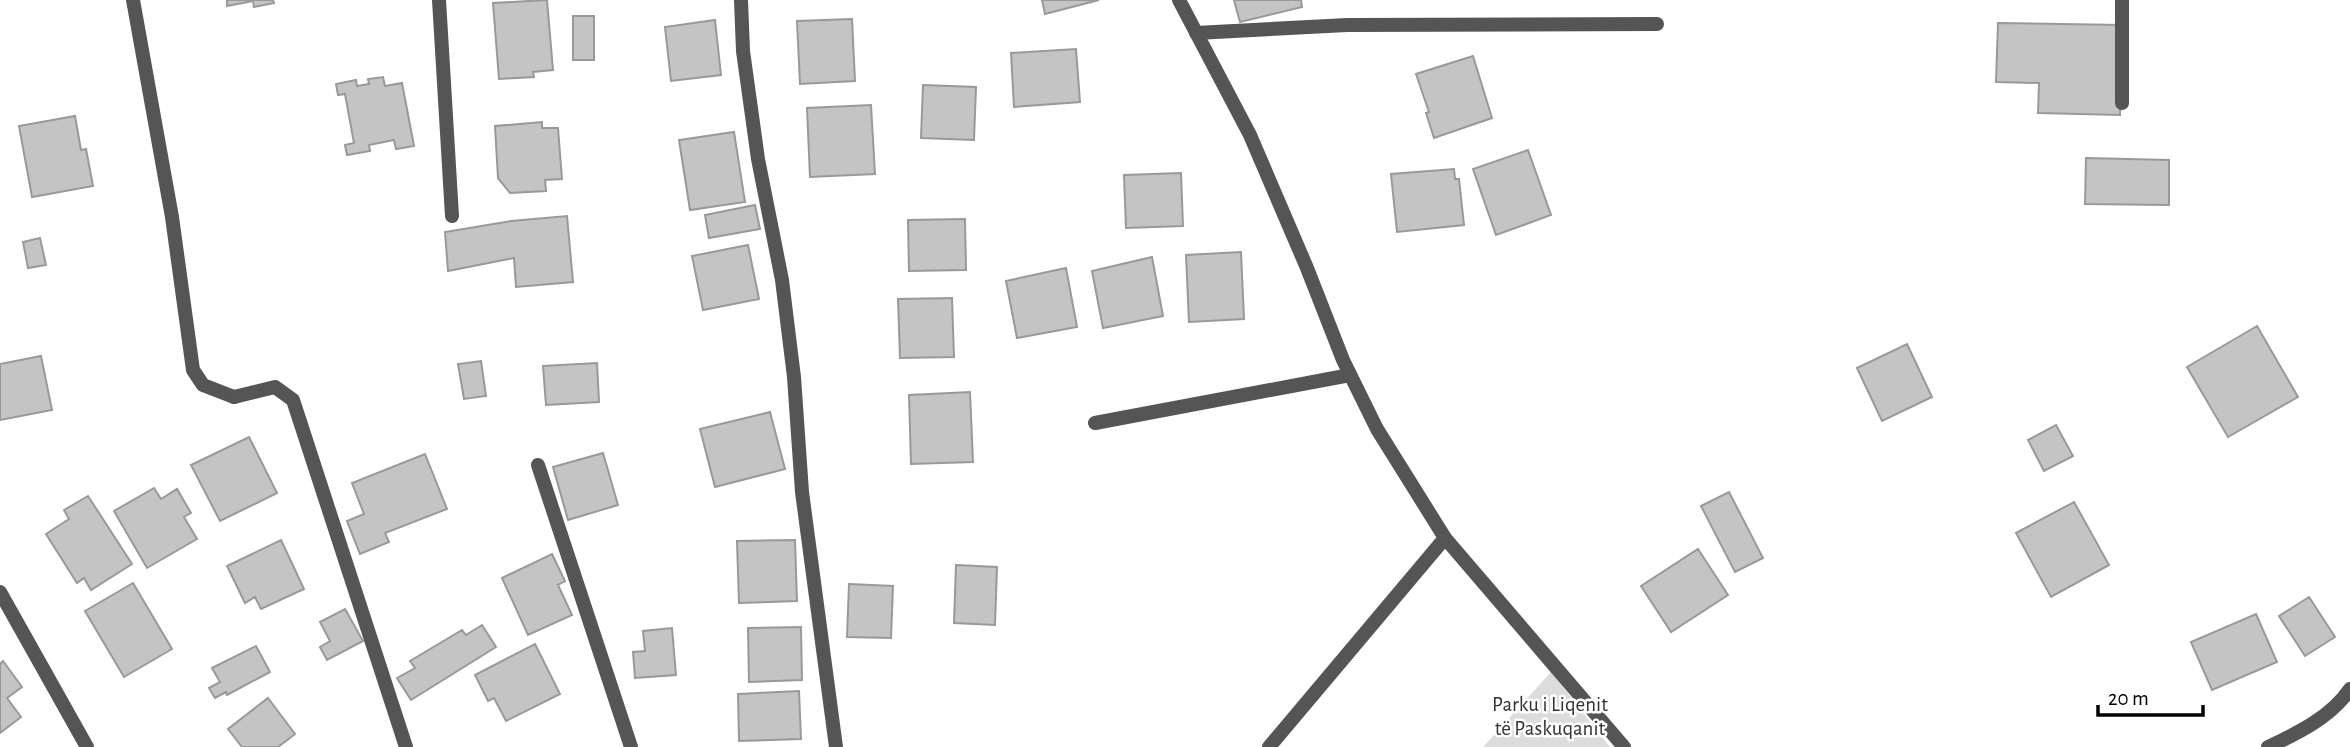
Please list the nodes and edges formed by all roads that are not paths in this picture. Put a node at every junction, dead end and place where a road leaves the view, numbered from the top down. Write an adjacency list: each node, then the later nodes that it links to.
1 (133, 0): 17 (street)
2 (439, 0): 9 (street)
3 (741, 0): 19 (street)
4 (1179, 0): 7 (street)
5 (2122, 0): 8 (street)
6 (1657, 24): 7 (street)
7 (1196, 33): 10 (street)
8 (2122, 103)
9 (452, 216)
10 (1350, 375): 11 (street); 13 (street)
11 (1095, 423)
12 (538, 465): 18 (street)
13 (1445, 538): 20 (street); 21 (street)
14 (0, 592): 16 (street)
15 (2350, 688): 22 (street)
16 (87, 747)
17 (406, 747)
18 (631, 747)
19 (836, 747)
20 (1269, 747)
21 (1624, 747)
22 (2268, 747)

